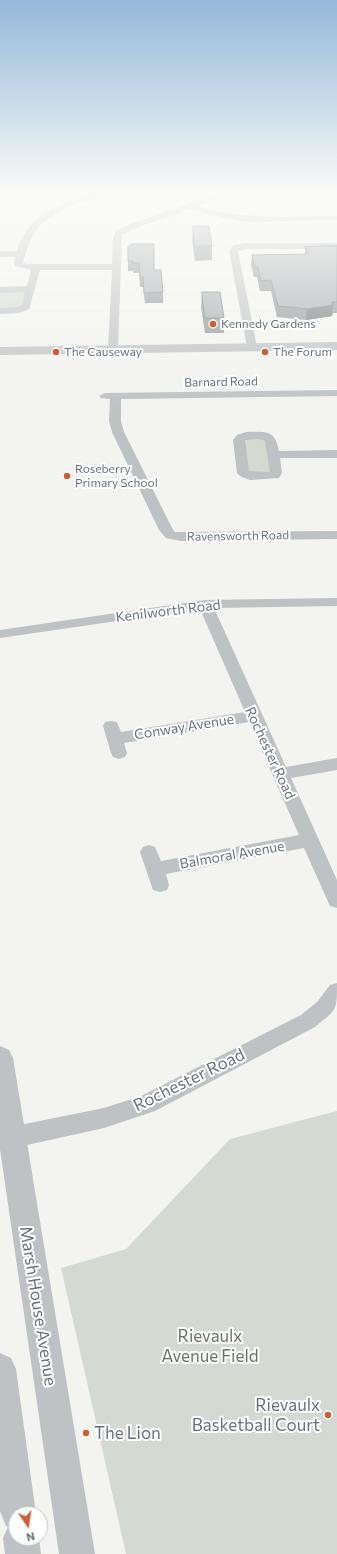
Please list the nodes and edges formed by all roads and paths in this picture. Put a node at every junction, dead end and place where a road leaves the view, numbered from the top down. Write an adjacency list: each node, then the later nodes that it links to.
1 (22, 266): 3 (street)
2 (236, 266): 9 (street)
3 (36, 267): 4 (street); 5 (street)
4 (116, 267): 11 (street)
5 (31, 289): 6 (street); 7 (street)
6 (0, 290)
7 (0, 311)
8 (337, 338): 9 (street)
9 (251, 343): 11 (street); 12 (street)
10 (0, 344): 11 (street)
11 (114, 345): 13 (street)
12 (337, 346)
13 (0, 351)
14 (337, 393): 15 (street, Barnard Road)
15 (110, 396): 18 (street, Ravensworth Road)
16 (337, 454): 17 (street)
17 (273, 455)
18 (337, 535)
19 (337, 602): 20 (street, Kenilworth Road)
20 (205, 604): 21 (street, Kenilworth Road); 22 (street, Rochester Road)
21 (0, 634)
22 (253, 716): 23 (street, Conway Avenue); 25 (street, Rochester Road)
23 (115, 739)
24 (337, 764): 25 (street)
25 (281, 774): 26 (street, Rochester Road)
26 (310, 840): 27 (street, Balmoral Avenue); 28 (street, Rochester Road)
27 (155, 869)
28 (337, 901)
29 (337, 991): 31 (street, Rochester Road)
30 (0, 1058): 31 (street, Marsh House Avenue)
31 (6, 1139): 34 (street, Marsh House Avenue)
32 (0, 1369): 33 (street)
33 (17, 1506)
34 (76, 1554)

